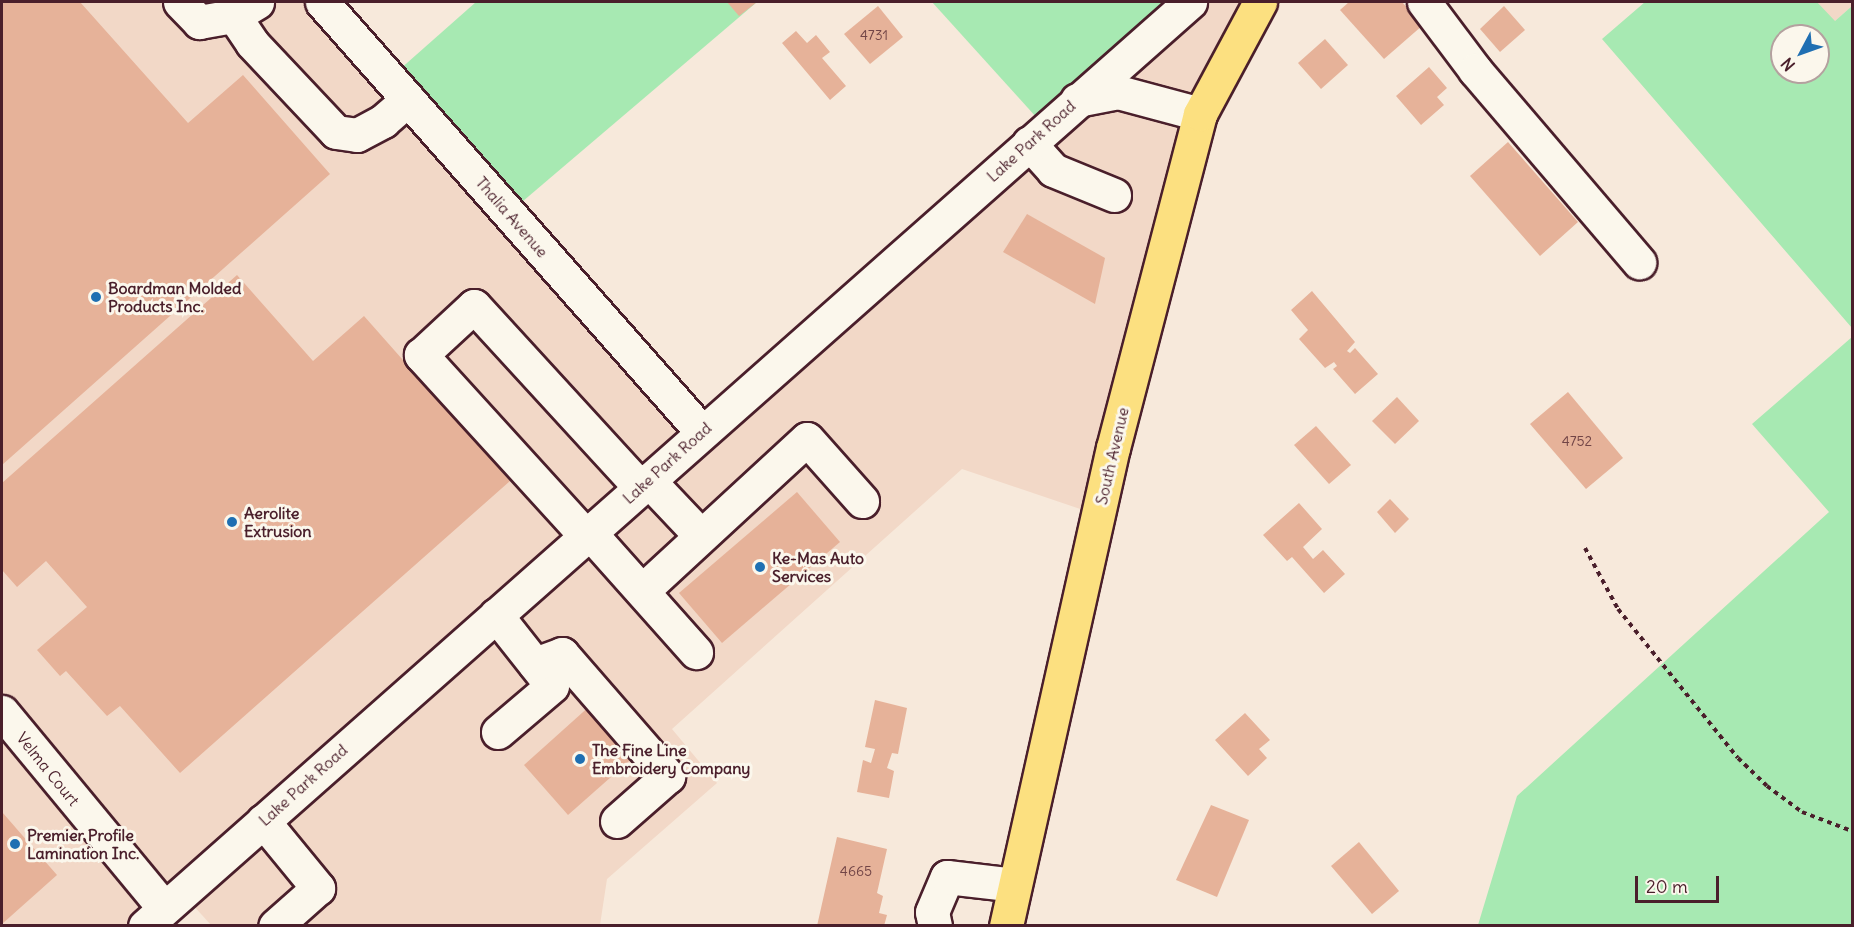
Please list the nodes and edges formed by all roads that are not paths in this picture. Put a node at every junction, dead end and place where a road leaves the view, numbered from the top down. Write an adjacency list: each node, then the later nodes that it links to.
1 (180, 2): 6 (street)
2 (322, 2): 7 (street, Thalia Avenue)
3 (1190, 2): 8 (street, Lake Park Road)
4 (1260, 2): 9 (main road, South Avenue)
5 (1424, 2): 12 (street)
6 (245, 9): 7 (street)
7 (408, 99): 13 (street, Thalia Avenue)
8 (1077, 100): 9 (street); 10 (street, Lake Park Road)
9 (1200, 114): 26 (main road, South Avenue)
10 (1029, 143): 11 (street); 13 (street, Lake Park Road)
11 (1114, 195)
12 (1639, 262)
13 (702, 432): 14 (street, Lake Park Road)
14 (644, 483): 16 (street, Lake Park Road); 16 (street); 17 (street)
15 (862, 501): 17 (street)
16 (587, 534): 18 (street); 19 (street, Lake Park Road)
17 (701, 536): 18 (street)
18 (642, 591): 20 (street)
19 (496, 615): 21 (street); 25 (street, Lake Park Road)
20 (696, 652)
21 (535, 664): 23 (street); 24 (street)
22 (2, 712): 27 (street, Velma Court)
23 (498, 732)
24 (617, 820)
25 (263, 821): 27 (street, Lake Park Road); 28 (street)
26 (1015, 885): 29 (street); 30 (main road, South Avenue)
27 (154, 917)
28 (275, 926)
29 (934, 926)
30 (1006, 926)

